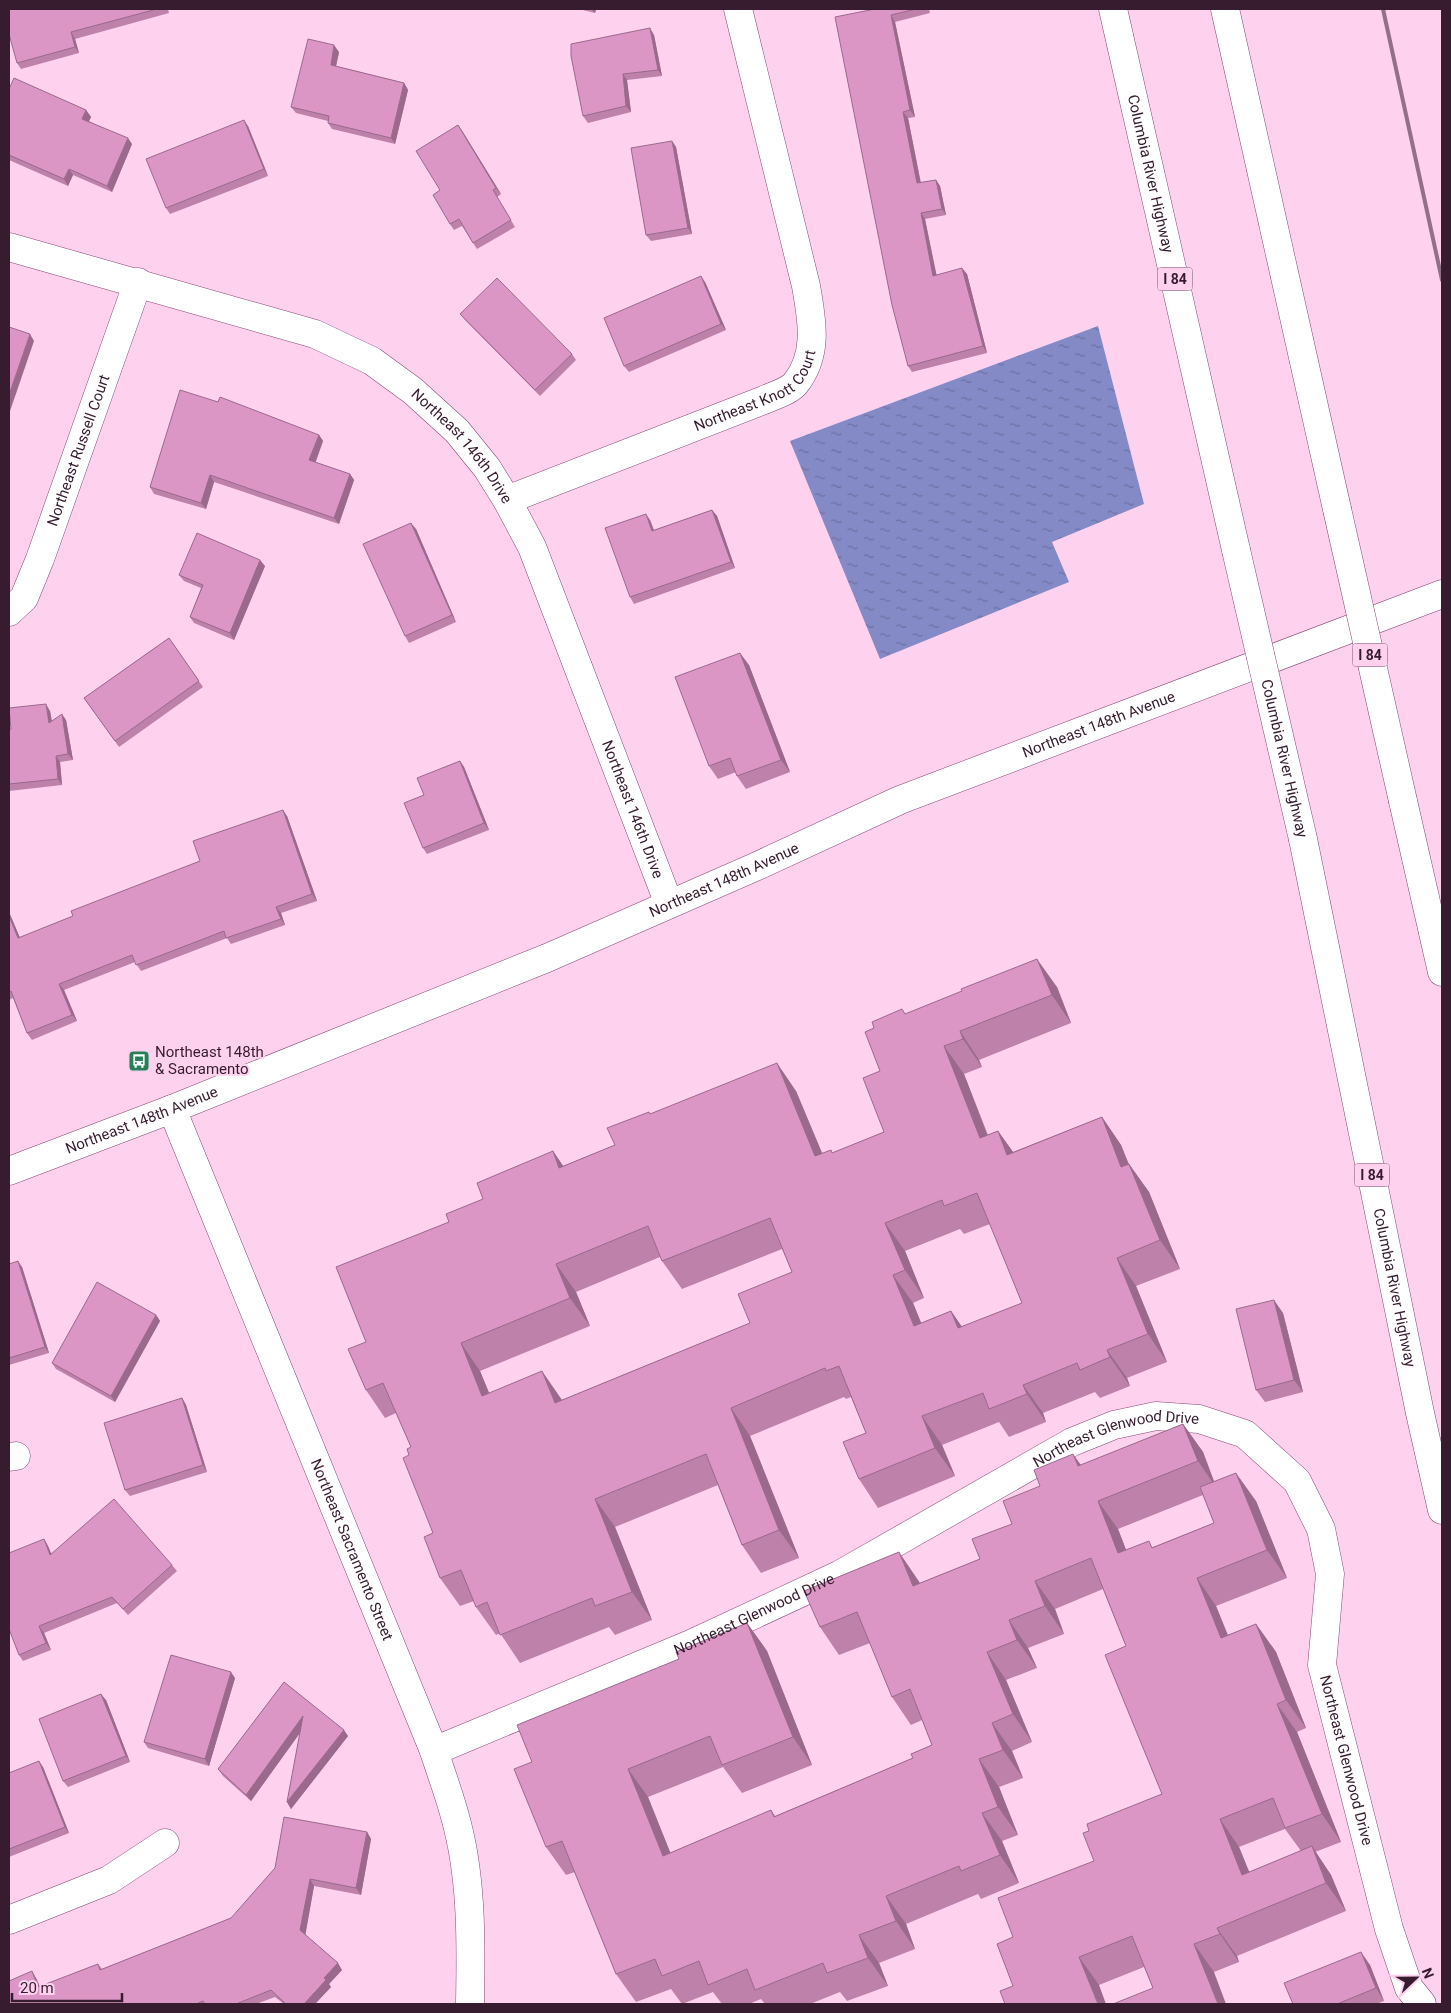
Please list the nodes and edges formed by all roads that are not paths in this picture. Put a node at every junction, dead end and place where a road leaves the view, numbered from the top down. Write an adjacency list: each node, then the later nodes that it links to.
1 (738, 9): 6 (main road, Northeast Knott Court)
2 (1113, 9): 13 (main road, Columbia River Highway / I 84, bridge)
3 (1225, 9): 10 (main road, I 84, bridge)
4 (9, 246): 5 (main road, Northeast 146th Drive)
5 (138, 282): 6 (main road, Northeast 146th Drive); 8 (main road, Northeast Russell Court)
6 (507, 500): 9 (main road, Northeast 146th Drive)
7 (1442, 594): 9 (main road, Northeast 148th Avenue)
8 (9, 612)
9 (669, 904): 11 (main road, Northeast 148th Avenue)
10 (1442, 972)
11 (172, 1109): 12 (main road, Northeast 148th Avenue); 14 (main road, Northeast Sacramento Street)
12 (9, 1171)
13 (1442, 1510)
14 (434, 1751): 17 (main road, Northeast Sacramento Street); 18 (main road, Northeast Glenwood Drive)
15 (165, 1843): 16 (main road)
16 (9, 1920)
17 (470, 2004)
18 (1422, 2004)

